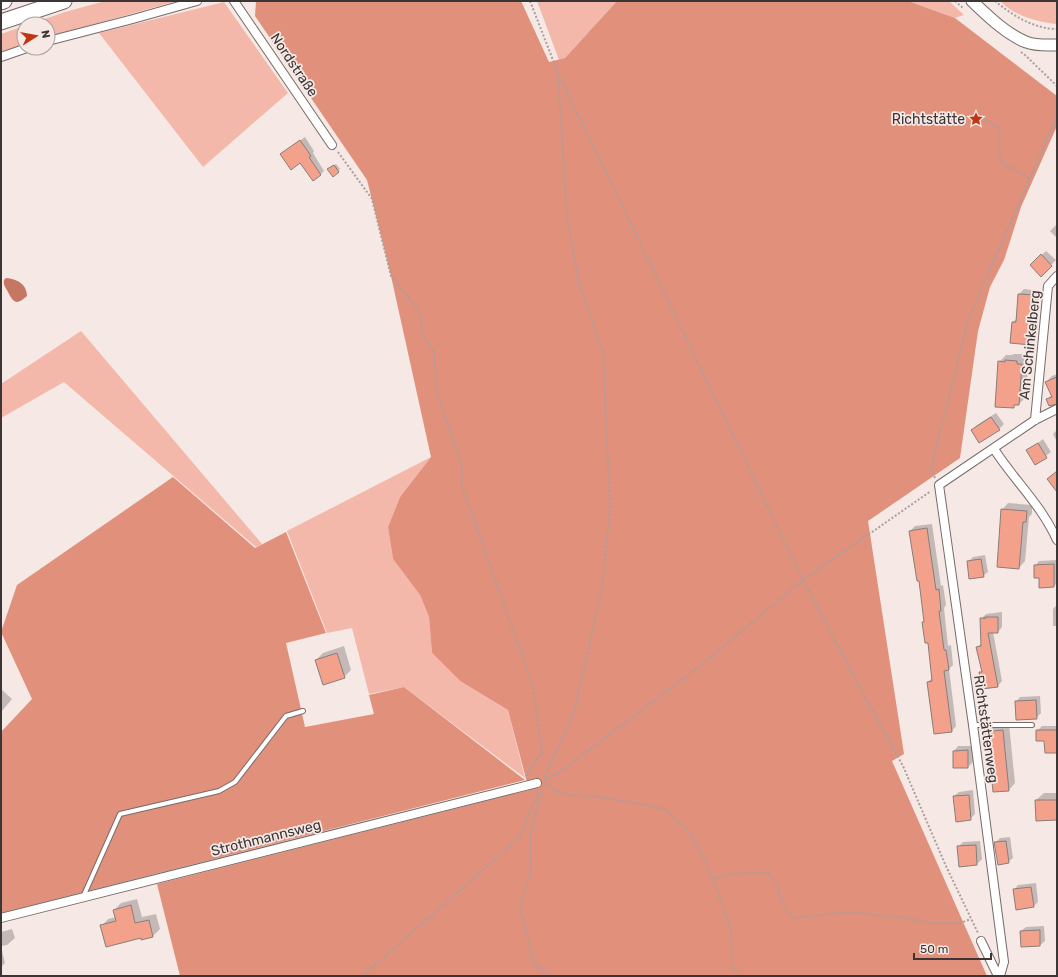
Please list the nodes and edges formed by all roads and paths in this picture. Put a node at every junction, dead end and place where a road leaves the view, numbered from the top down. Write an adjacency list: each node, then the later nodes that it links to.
1 (4, 1): 8 (highway)
2 (64, 1): 9 (highway)
3 (197, 1): 11 (street)
4 (234, 1): 18 (street, Nordstraße)
5 (530, 1): 15 (path)
6 (972, 1): 12 (main road)
7 (995, 1): 10 (path)
8 (1, 2)
9 (1, 22)
10 (1057, 29)
11 (56, 39)
12 (1057, 45)
13 (16, 52): 14 (street)
14 (1, 57)
15 (558, 73): 26 (path); 30 (path)
16 (978, 116): 19 (path)
17 (1057, 116): 19 (path)
18 (332, 145): 30 (path)
19 (1030, 179): 24 (path)
20 (1057, 276): 22 (street, Am Schinkelberg)
21 (1057, 409): 22 (street)
22 (1035, 420): 23 (street)
23 (994, 449): 24 (street); 25 (street)
24 (939, 485): 26 (path); 29 (street, Richtstättenweg)
25 (1057, 540)
26 (804, 580): 30 (path); 34 (path)
27 (303, 711): 32 (lane)
28 (1032, 725): 29 (lane)
29 (973, 726): 39 (street, Richtstättenweg)
30 (540, 785): 31 (path); 32 (street, Strothmannsweg); 36 (path); 37 (path)
31 (713, 878): 34 (path); 38 (path)
32 (83, 898): 33 (street, Strothmannsweg)
33 (1, 918)
34 (971, 919): 35 (path)
35 (981, 941): 39 (street, Richtstättenweg)
36 (363, 976)
37 (551, 976)
38 (737, 976)
39 (999, 976)

